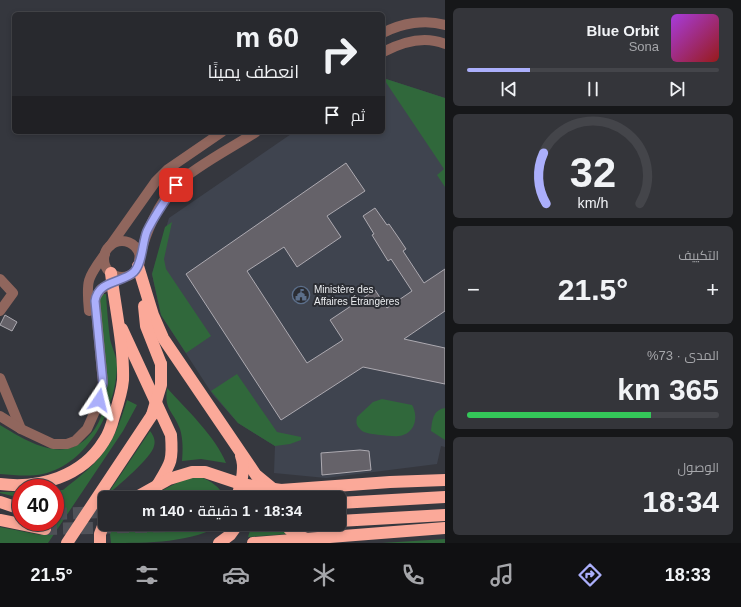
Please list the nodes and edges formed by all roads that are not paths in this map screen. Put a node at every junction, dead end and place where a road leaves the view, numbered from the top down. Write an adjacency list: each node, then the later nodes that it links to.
1 (445, 25): 2 (street)
2 (385, 32)
3 (445, 44): 4 (street)
4 (385, 51)
5 (219, 134): 7 (street)
6 (253, 134): 8 (street)
7 (107, 250): 8 (street); 9 (street); 15 (street)
8 (139, 263): 9 (street); 11 (highway)
9 (115, 278): 13 (highway); 15 (street)
10 (0, 279): 12 (street)
11 (142, 279): 18 (highway); 42 (highway, bridge)
12 (0, 311)
13 (117, 314): 21 (highway); 23 (highway)
14 (0, 378): 17 (street)
15 (96, 409): 17 (street)
16 (0, 416): 17 (street)
17 (21, 429)
18 (239, 452): 22 (highway); 24 (highway)
19 (218, 475): 22 (highway); 23 (highway); 27 (highway)
20 (445, 480): 25 (highway)
21 (0, 484)
22 (241, 484): 24 (highway); 28 (highway)
23 (156, 486): 26 (highway)
24 (274, 489): 25 (highway)
25 (300, 490)
26 (147, 491)
27 (234, 491)
28 (239, 491)
29 (445, 497): 31 (highway)
30 (0, 502): 32 (highway)
31 (346, 502)
32 (12, 506)
33 (445, 515): 35 (highway)
34 (0, 520): 36 (highway)
35 (346, 521)
36 (12, 522)
37 (445, 528): 41 (highway)
38 (101, 531): 43 (highway)
39 (233, 531): 44 (highway)
40 (292, 531): 41 (highway)
41 (307, 539): 45 (highway)
42 (67, 543)
43 (100, 543)
44 (219, 543)
45 (253, 543)

